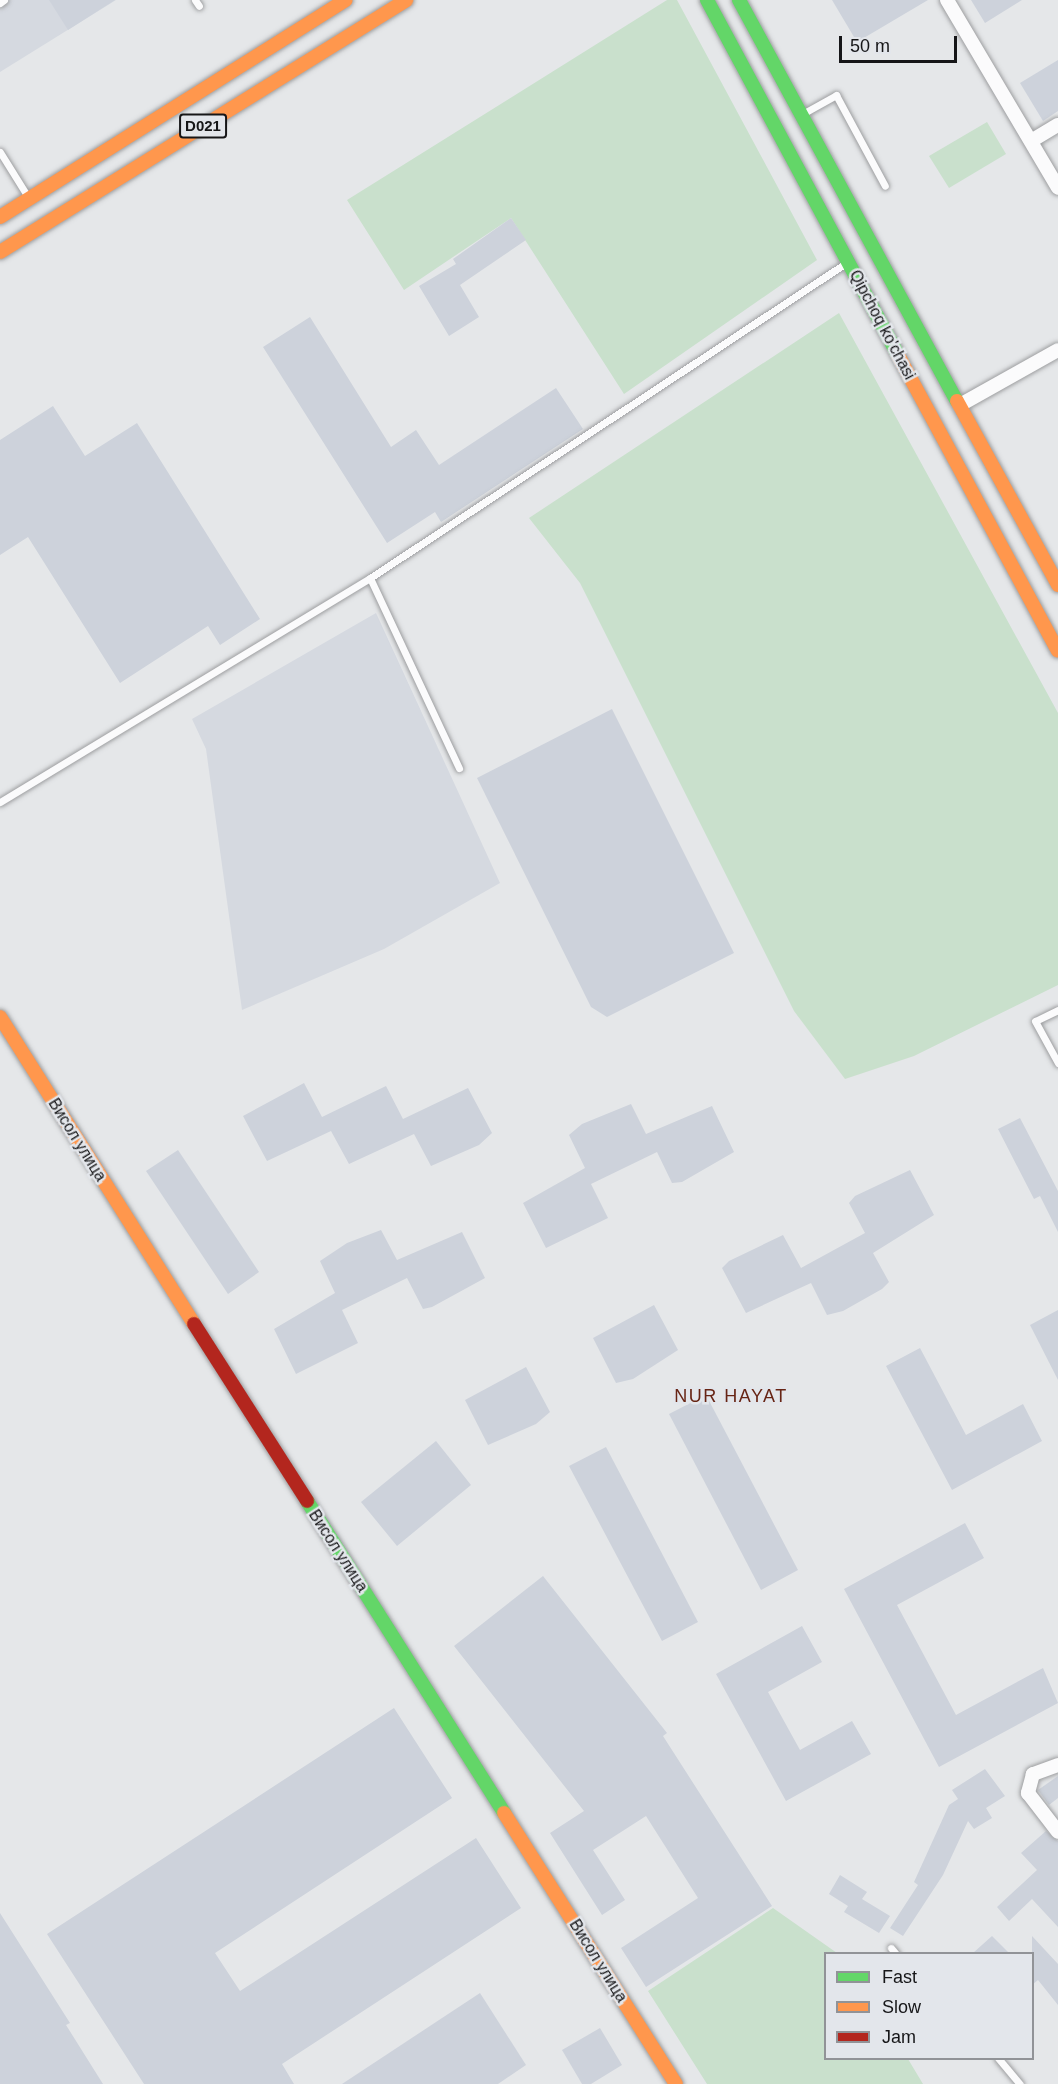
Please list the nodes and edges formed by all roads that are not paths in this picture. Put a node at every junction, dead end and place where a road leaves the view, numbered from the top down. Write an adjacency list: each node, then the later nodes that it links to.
1 (4, 0): 7 (lane)
2 (346, 0): 14 (main road, D021)
3 (406, 0): 16 (main road, D021)
4 (706, 0): 17 (main road, Qipchoq ko'chasi)
5 (739, 0): 8 (main road, Qipchoq ko'chasi)
6 (947, 0): 10 (street)
7 (0, 3)
8 (801, 114): 12 (lane); 19 (main road, Qipchoq ko'chasi)
9 (1058, 125): 10 (street)
10 (1031, 141): 13 (street)
11 (0, 152): 14 (lane)
12 (885, 186)
13 (1058, 188)
14 (29, 199): 15 (main road, D021)
15 (0, 217)
16 (0, 252)
17 (848, 262): 21 (lane); 24 (main road, Qipchoq ko'chasi)
18 (1058, 350): 19 (street)
19 (960, 405): 20 (main road, Qipchoq ko'chasi)
20 (1053, 563): 22 (main road, Qipchoq ko'chasi)
21 (370, 578): 26 (lane); 27 (lane)
22 (1058, 585)
23 (1054, 610): 24 (main road)
24 (1046, 629): 25 (main road, Qipchoq ko'chasi)
25 (1058, 651)
26 (459, 768)
27 (0, 802)
28 (1058, 1010): 30 (lane)
29 (0, 1017): 34 (main road, Висол улица)
30 (1058, 1063)
31 (1058, 1765): 32 (street)
32 (1058, 1832)
33 (1000, 2060): 35 (lane)
34 (676, 2084)
35 (1020, 2084)

